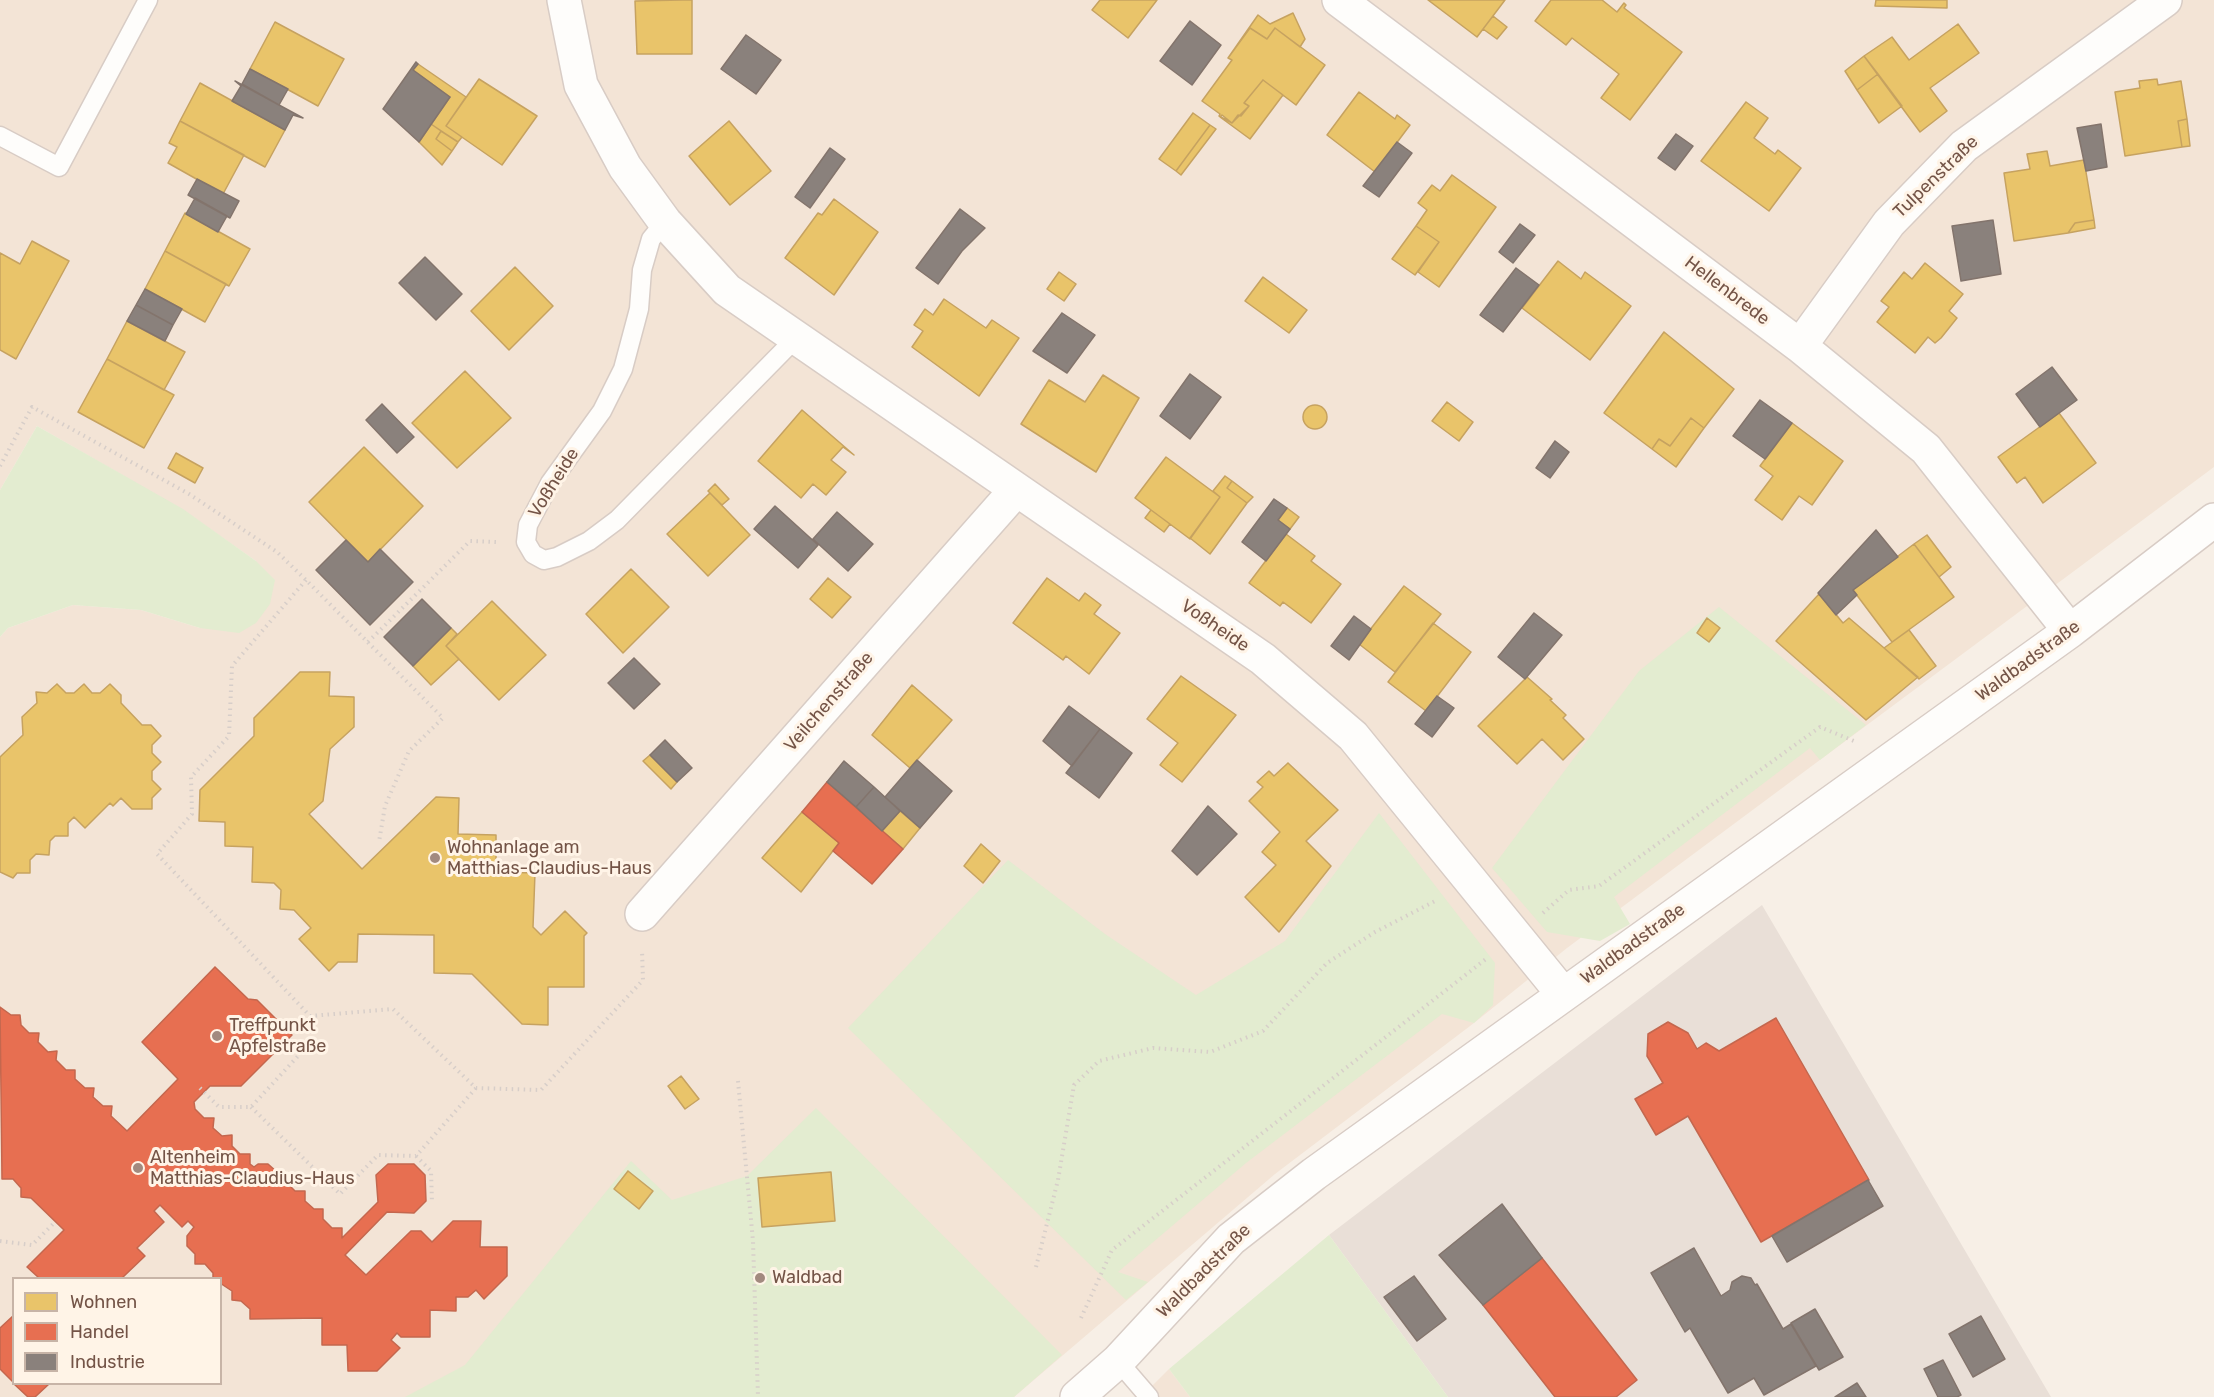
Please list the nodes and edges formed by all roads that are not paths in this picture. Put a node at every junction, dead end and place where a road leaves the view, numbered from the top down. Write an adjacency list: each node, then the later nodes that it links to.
1 (148, 0): 5 (lane)
2 (564, 0): 6 (street, Voßheide)
3 (1339, 0): 8 (street, Hellenbrede)
4 (2165, 0): 8 (street, Tulpenstraße)
5 (0, 136)
6 (664, 222): 7 (street, Voßheide); 7 (lane, Voßheide)
7 (796, 338): 9 (street, Voßheide)
8 (1800, 346): 11 (street, Hellenbrede)
9 (1016, 490): 12 (street, Veilchenstraße); 13 (street, Voßheide)
10 (2214, 520): 11 (street, Waldbadstraße)
11 (2070, 631): 13 (street, Waldbadstraße)
12 (642, 914)
13 (1563, 994): 14 (street, Waldbadstraße)
14 (1118, 1361): 15 (street, Waldbadstraße); 16 (lane); 17 (lane)
15 (1077, 1397)
16 (1143, 1397)
17 (1149, 1397)

